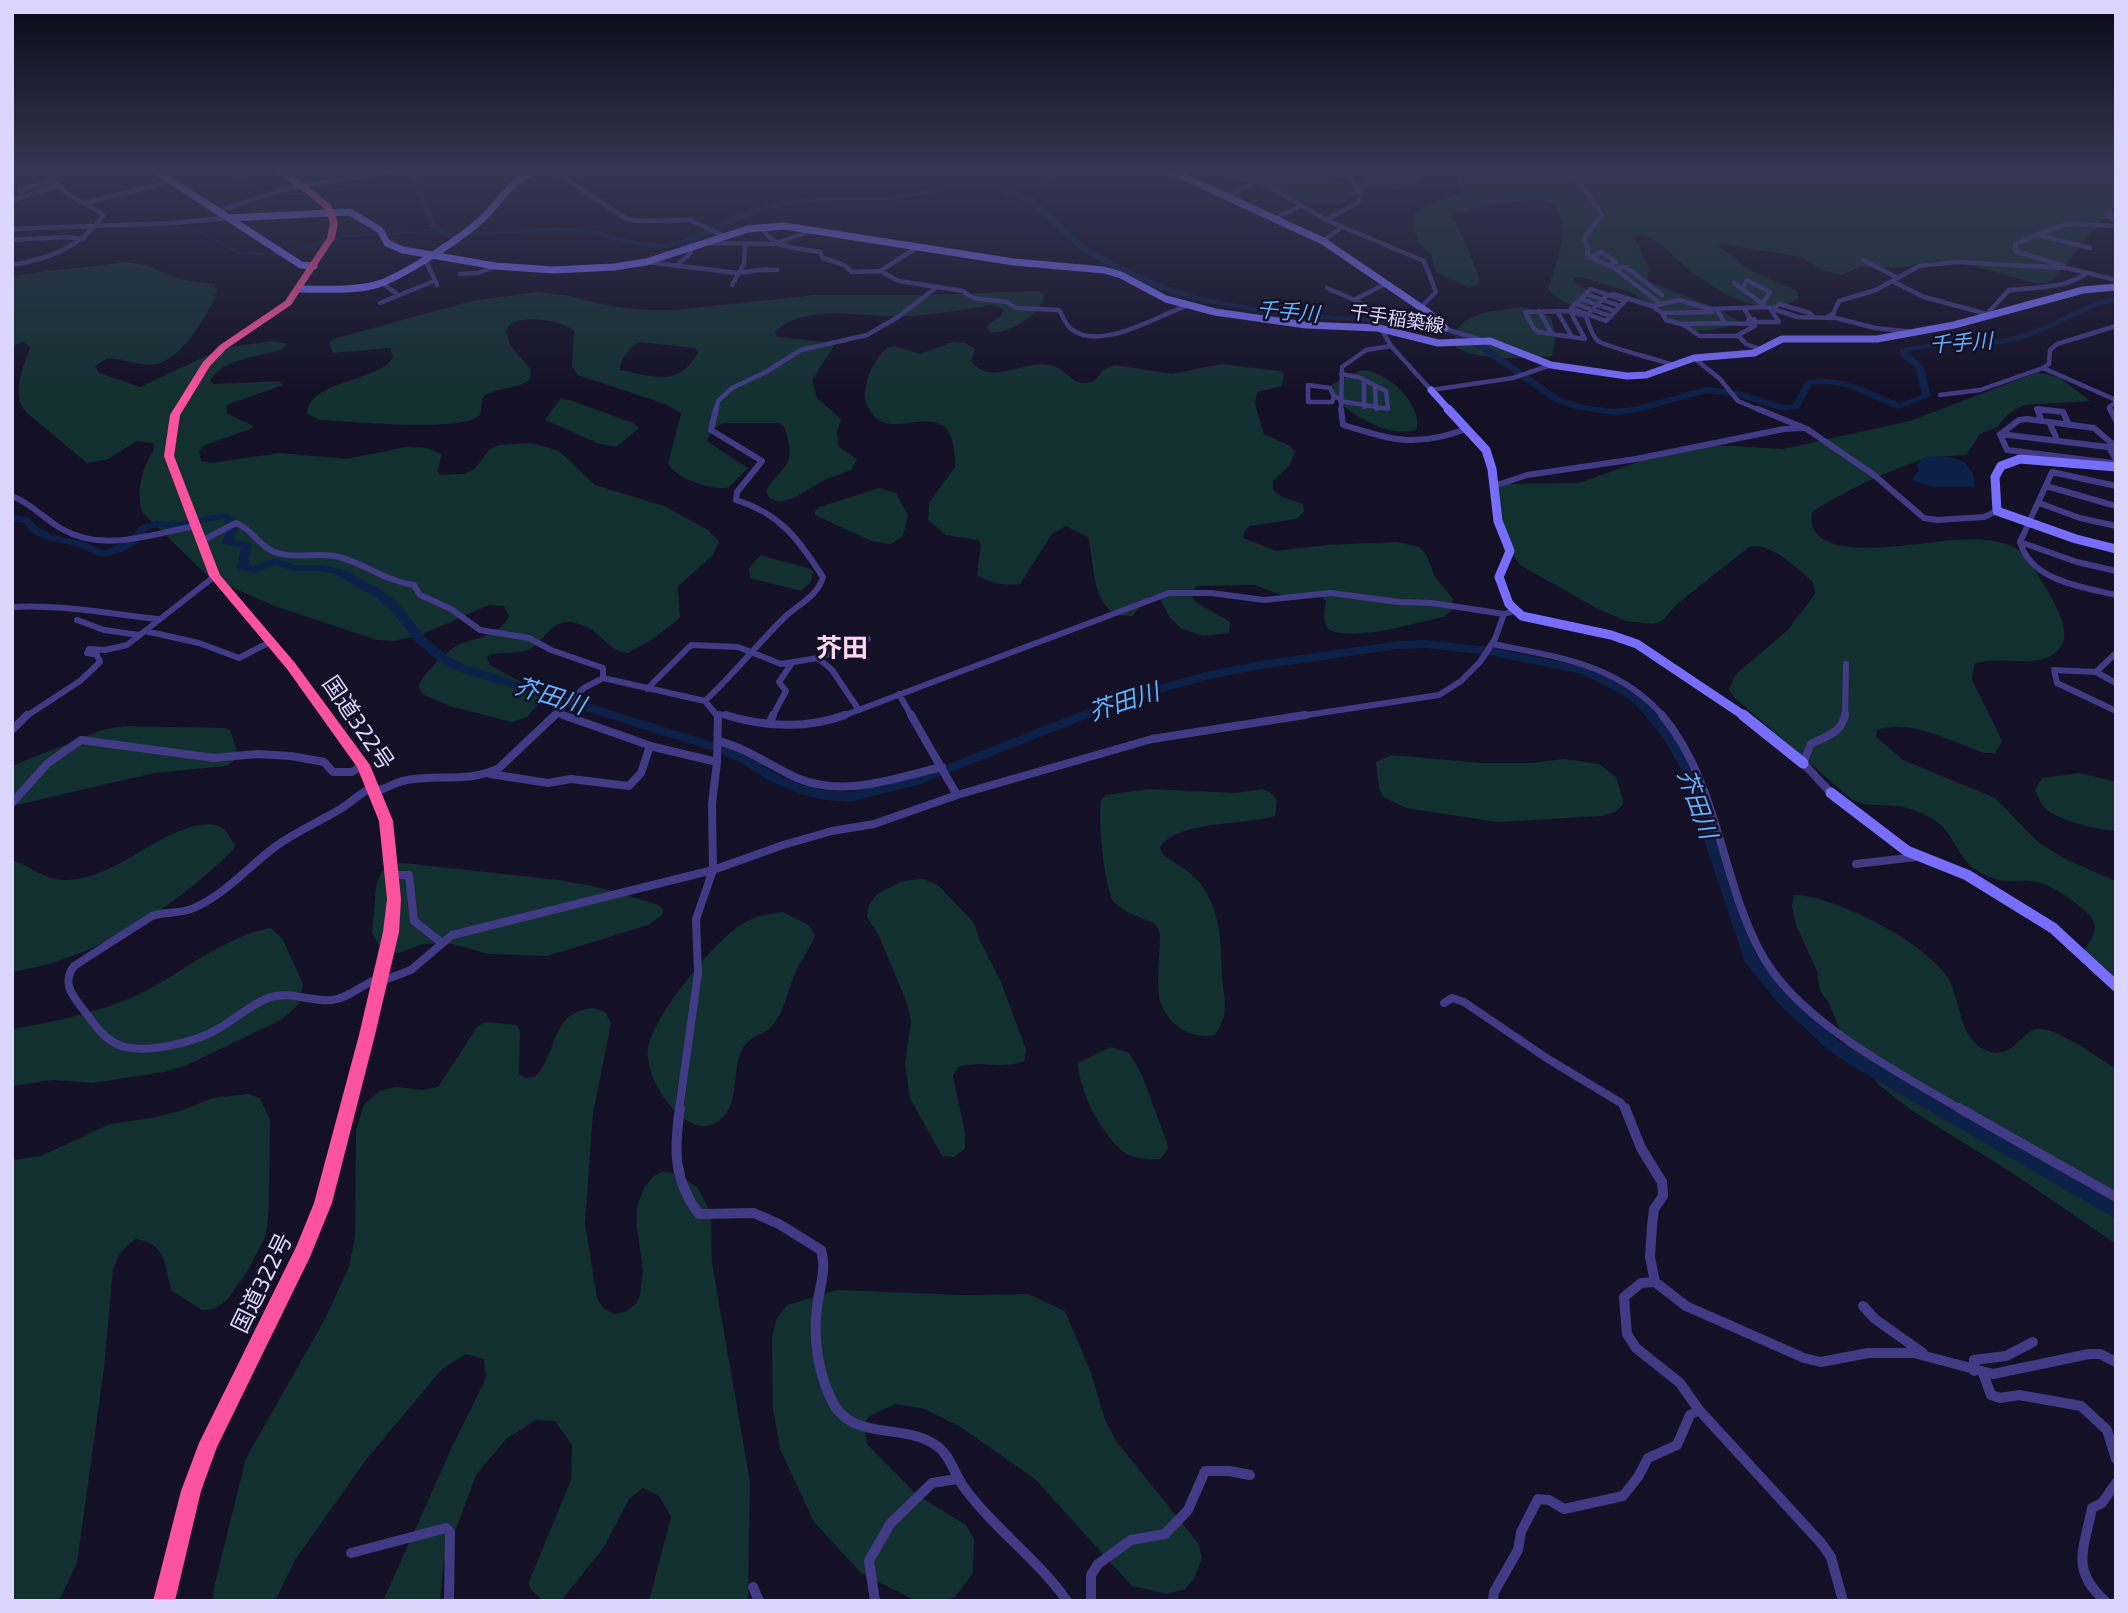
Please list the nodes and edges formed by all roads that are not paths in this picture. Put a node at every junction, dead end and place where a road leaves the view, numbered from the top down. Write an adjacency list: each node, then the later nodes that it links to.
1 (70, 246): 24 (street)
2 (272, 246): 26 (main road)
3 (327, 246): 26 (highway, 国道322号)
4 (397, 246): 18 (main road, 千手稲築線)
5 (444, 246): 18 (main road)
6 (696, 246): 16 (main road, 千手稲築線)
7 (745, 246): 33 (street)
8 (787, 246): 32 (street)
9 (913, 246): 15 (main road, 千手稲築線)
10 (1331, 246): 42 (main road)
11 (1388, 246): 67 (street)
12 (1587, 246): 20 (street)
13 (2016, 246): 29 (street)
14 (2084, 246): 17 (street)
15 (918, 247): 32 (street); 64 (main road, 千手稲築線)
16 (691, 248): 22 (main road, 千手稲築線); 25 (street)
17 (2090, 248)
18 (426, 256): 28 (main road, 千手稲築線); 40 (main road); 52 (street)
19 (1609, 257): 20 (street); 23 (street); 27 (street)
20 (1590, 258): 23 (street)
21 (1863, 260): 38 (street)
22 (646, 262): 25 (street); 28 (main road, 千手稲築線)
23 (1600, 262): 27 (street)
24 (12, 265)
25 (677, 265): 33 (street)
26 (314, 266): 48 (highway, 国道322号)
27 (1609, 266): 30 (street)
28 (494, 267): 35 (street)
29 (2067, 268): 34 (street); 38 (street)
30 (1615, 269): 36 (street); 37 (street)
31 (777, 270): 33 (street)
32 (880, 271): 44 (street)
33 (738, 273): 43 (street)
34 (2087, 273): 39 (street); 83 (street)
35 (460, 274)
36 (1640, 278): 37 (street); 49 (street)
37 (1629, 280): 51 (street)
38 (1895, 280): 83 (street); 86 (street)
39 (2116, 280)
40 (381, 282): 48 (main road); 52 (street)
41 (1734, 283): 50 (street)
42 (1385, 284): 58 (street); 67 (main road)
43 (732, 285)
44 (937, 287): 64 (street); 165 (street)
45 (1758, 287): 50 (street); 56 (street); 68 (street)
46 (2116, 287): 83 (main road, 千手稲築線)
47 (1327, 288): 58 (street)
48 (300, 289): 150 (highway, 国道322号)
49 (1654, 289): 51 (street); 54 (street)
50 (1742, 289): 56 (street)
51 (1643, 291): 57 (street)
52 (397, 293): 61 (street)
53 (1609, 295): 55 (street); 60 (street); 65 (street); 66 (street)
54 (1662, 295): 57 (street); 59 (street)
55 (1583, 296): 60 (street); 62 (street)
56 (1752, 296): 68 (street)
57 (1651, 297): 63 (street)
58 (1354, 300): 87 (street)
59 (1680, 300): 63 (street); 72 (street)
60 (1600, 302): 65 (street); 69 (street); 71 (street)
61 (380, 303)
62 (1576, 304): 69 (street); 84 (street)
63 (1661, 304): 66 (street)
64 (1186, 306): 95 (main road, 千手稲築線)
65 (1620, 306): 71 (street)
66 (1652, 306): 79 (street)
67 (1421, 307): 96 (main road)
68 (1769, 308): 72 (street); 73 (street); 86 (street); 88 (street)
69 (1593, 310): 84 (street); 85 (street)
70 (1557, 311): 74 (street); 75 (street); 99 (street)
71 (1615, 311): 85 (street)
72 (1746, 311): 73 (street); 78 (street); 88 (street); 93 (street); 100 (street)
73 (1760, 311): 88 (street)
74 (1539, 312): 98 (street); 98 (street)
75 (1572, 312): 84 (street); 99 (street)
76 (1706, 312): 77 (street); 82 (street); 90 (street)
77 (1718, 312): 78 (street); 91 (street)
78 (1730, 312): 93 (street)
79 (1661, 313): 80 (street); 89 (street)
80 (1669, 313): 81 (street); 89 (street)
81 (1681, 313): 82 (street); 89 (street)
82 (1693, 313): 92 (street)
83 (1987, 314): 97 (main road, 千手稲築線)
84 (1587, 316): 85 (street); 106 (street)
85 (1610, 316)
86 (1827, 317): 97 (street)
87 (1376, 318): 95 (street); 96 (street)
88 (1767, 322)
89 (1682, 323): 92 (street); 100 (street)
90 (1713, 323): 91 (street); 92 (street)
91 (1725, 323): 93 (street)
92 (1701, 324)
93 (1738, 324)
94 (2116, 326): 107 (street)
95 (1378, 327): 101 (main road, 千手稲築線); 102 (street)
96 (1445, 328): 101 (street)
97 (1914, 332): 103 (main road, 千手稲築線)
98 (1552, 334): 99 (street)
99 (1572, 337)
100 (1739, 337): 103 (street)
101 (1478, 340): 105 (main road, 千手稲築線)
102 (1391, 346): 108 (street); 112 (street)
103 (1762, 350): 104 (main road, 千手稲築線)
104 (1695, 358): 106 (main road, 千手稲築線); 124 (street)
105 (1550, 365): 106 (main road, 千手稲築線); 112 (street)
106 (1673, 365)
107 (2043, 368): 113 (street); 115 (street)
108 (1341, 374): 109 (street); 114 (street)
109 (1364, 380): 111 (street); 117 (street)
110 (1320, 386): 114 (street); 116 (street); 116 (street)
111 (1375, 386): 118 (street); 118 (street)
112 (1431, 390): 123 (main road)
113 (1940, 395)
114 (1338, 399): 116 (street); 117 (street); 123 (street)
115 (2116, 401): 121 (street)
116 (1320, 403)
117 (1364, 407): 118 (street)
118 (1376, 409)
119 (2050, 410): 122 (street); 122 (street); 122 (street)
120 (2021, 420): 122 (street); 125 (street); 128 (street)
121 (2116, 420)
122 (2052, 423): 128 (street); 129 (street); 129 (street); 133 (street)
123 (1466, 429): 142 (main road)
124 (1807, 429): 142 (street); 148 (street)
125 (2002, 433): 126 (street); 134 (street)
126 (2013, 434): 127 (street); 134 (street)
127 (2027, 436): 128 (street); 135 (street)
128 (2039, 436): 129 (street); 136 (street)
129 (2054, 438): 130 (street); 137 (street)
130 (2066, 441): 131 (street); 138 (street)
131 (2080, 443): 132 (street); 139 (street)
132 (2094, 445): 133 (street); 140 (street)
133 (2113, 447): 141 (street)
134 (2021, 452): 135 (street)
135 (2035, 454): 136 (street)
136 (2045, 455): 137 (street)
137 (2059, 456): 138 (street)
138 (2074, 458): 139 (street)
139 (2088, 460): 140 (street)
140 (2102, 461): 141 (street)
141 (2116, 463): 148 (main road)
142 (1494, 486): 159 (main road)
143 (2046, 486): 144 (street); 146 (street); 147 (street)
144 (2116, 486)
145 (12, 496): 150 (street)
146 (2039, 503): 149 (street); 151 (street)
147 (2116, 506)
148 (1997, 511): 149 (main road)
149 (2030, 523): 152 (street); 153 (main road)
150 (194, 525): 155 (highway, 国道322号); 171 (street)
151 (2116, 526)
152 (2020, 542): 154 (street); 156 (street)
153 (2116, 549)
154 (2116, 571)
155 (215, 576): 160 (street); 163 (highway, 国道322号)
156 (2116, 594)
157 (12, 607): 158 (street)
158 (88, 612): 160 (street); 161 (street)
159 (1509, 613): 164 (street); 174 (street); 185 (main road)
160 (159, 619): 161 (street)
161 (142, 633): 163 (street); 181 (street)
162 (868, 639): 167 (street)
163 (270, 642): 186 (highway, 国道322号)
164 (1493, 644): 191 (street); 201 (street)
165 (753, 651): 168 (street); 173 (street); 175 (street)
166 (2116, 653): 170 (street)
167 (818, 658): 168 (street); 176 (street)
168 (792, 663): 180 (street)
169 (1846, 664): 185 (street)
170 (2096, 672): 172 (street); 177 (street)
171 (603, 678): 173 (street); 178 (street)
172 (2116, 683)
173 (647, 689): 175 (street)
174 (899, 694): 176 (street); 187 (street)
175 (705, 701): 179 (street)
176 (859, 710): 180 (street)
177 (2116, 711)
178 (556, 713): 183 (street); 188 (street)
179 (718, 714): 180 (street); 182 (street)
180 (770, 722)
181 (13, 729)
182 (718, 741): 184 (street); 187 (street)
183 (650, 746): 184 (street); 188 (street)
184 (718, 762): 195 (street)
185 (1803, 763): 190 (street)
186 (363, 765): 189 (highway, 国道322号); 192 (street)
187 (942, 767): 191 (street)
188 (489, 774): 189 (street)
189 (375, 789): 196 (highway, 国道322号); 198 (street)
190 (1831, 793): 193 (main road)
191 (957, 795): 195 (street)
192 (12, 803)
193 (1920, 856): 194 (street); 199 (main road)
194 (1856, 864)
195 (713, 870): 197 (street); 211 (street)
196 (393, 875): 197 (street); 198 (highway, 国道322号)
197 (442, 943): 198 (street)
198 (380, 980): 215 (highway, 国道322号)
199 (2116, 986)
200 (1444, 1003): 202 (street)
201 (2116, 1197)
202 (1655, 1282): 205 (street); 208 (street)
203 (1863, 1306): 205 (street)
204 (2033, 1342): 207 (street)
205 (1926, 1355): 207 (street)
206 (2116, 1362): 207 (street)
207 (1978, 1372): 209 (street)
208 (1699, 1410): 221 (street); 222 (street)
209 (2116, 1459)
210 (1250, 1475): 220 (street)
211 (957, 1479): 218 (street); 219 (street)
212 (2116, 1483): 223 (street)
213 (351, 1553): 216 (street)
214 (753, 1587): 217 (street)
215 (164, 1601)
216 (449, 1601)
217 (759, 1601)
218 (874, 1601)
219 (1067, 1601)
220 (1091, 1601)
221 (1493, 1601)
222 (1843, 1601)
223 (2105, 1601)

